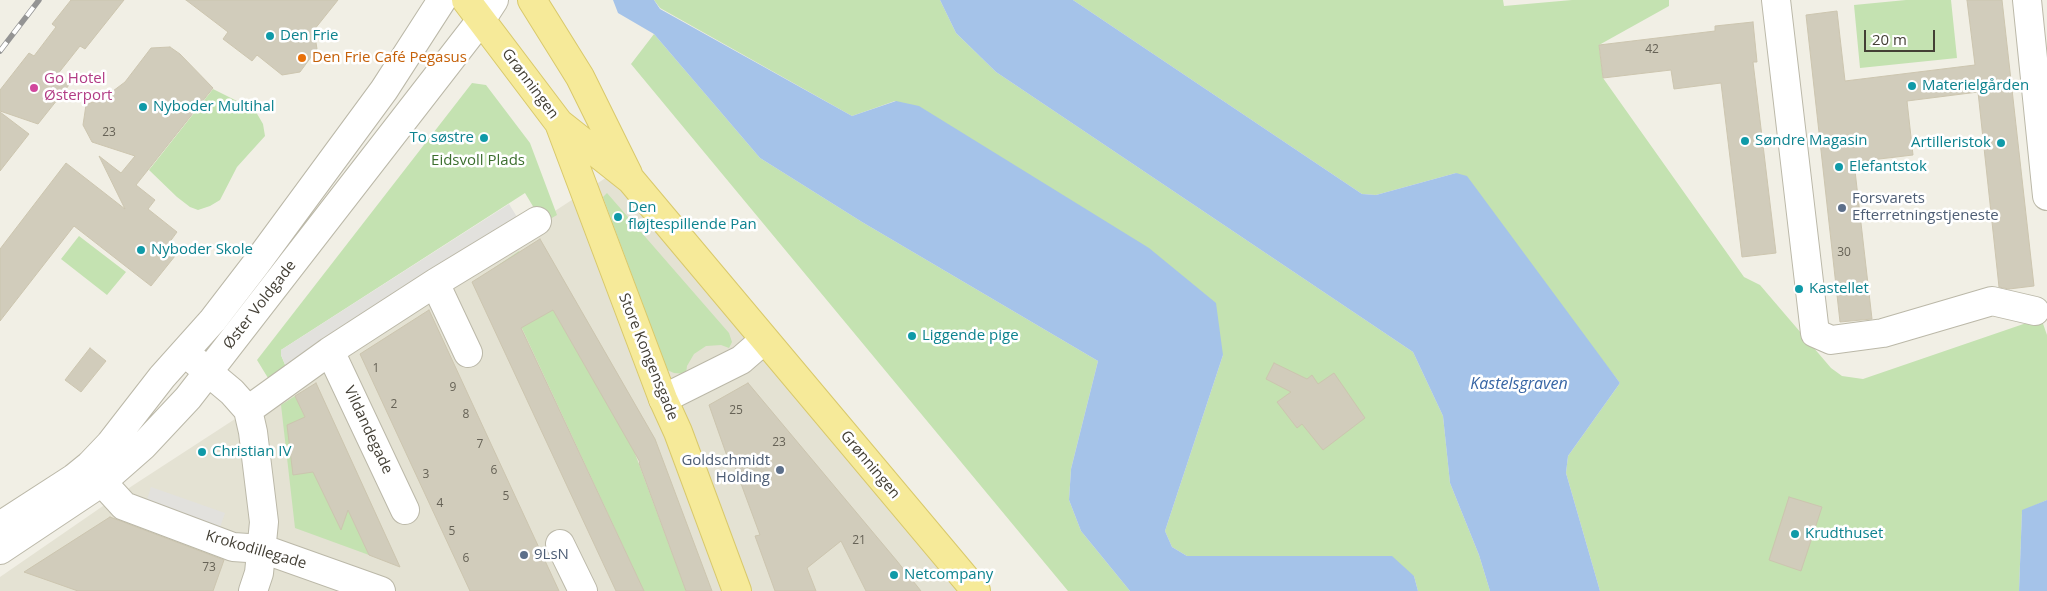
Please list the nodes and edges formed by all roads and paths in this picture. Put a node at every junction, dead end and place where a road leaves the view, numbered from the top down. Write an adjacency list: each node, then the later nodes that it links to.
1 (442, 0): 14 (street, Øster Voldgade)
2 (532, 0): 7 (main road, Grønningen)
3 (1776, 0): 11 (street)
4 (2027, 0): 8 (street)
5 (481, 7): 6 (main road, Grønningen); 16 (street, Øster Voldgade)
6 (559, 123): 7 (main road, Grønningen); 17 (main road, Store Kongensgade)
7 (631, 180): 12 (main road, Grønningen)
8 (2047, 196)
9 (537, 221): 10 (street)
10 (435, 284): 13 (street); 15 (street)
11 (2035, 311)
12 (764, 340): 17 (street); 29 (main road, Grønningen)
13 (330, 351): 18 (street); 20 (street, Vildandegade)
14 (184, 353): 16 (street); 19 (street, Øster Voldgade)
15 (468, 353)
16 (208, 371): 18 (street); 19 (street, Øster Voldgade)
17 (663, 399): 28 (main road, Store Kongensgade)
18 (248, 410): 23 (street)
19 (96, 474): 21 (street, Øster Voldgade); 23 (street, Krokodillegade); 24 (street, Øster Voldgade)
20 (405, 510)
21 (0, 526)
22 (560, 544): 27 (street)
23 (262, 549): 25 (street); 26 (street, Krokodillegade)
24 (0, 550)
25 (253, 591)
26 (381, 591)
27 (583, 591)
28 (737, 591)
29 (976, 591)

